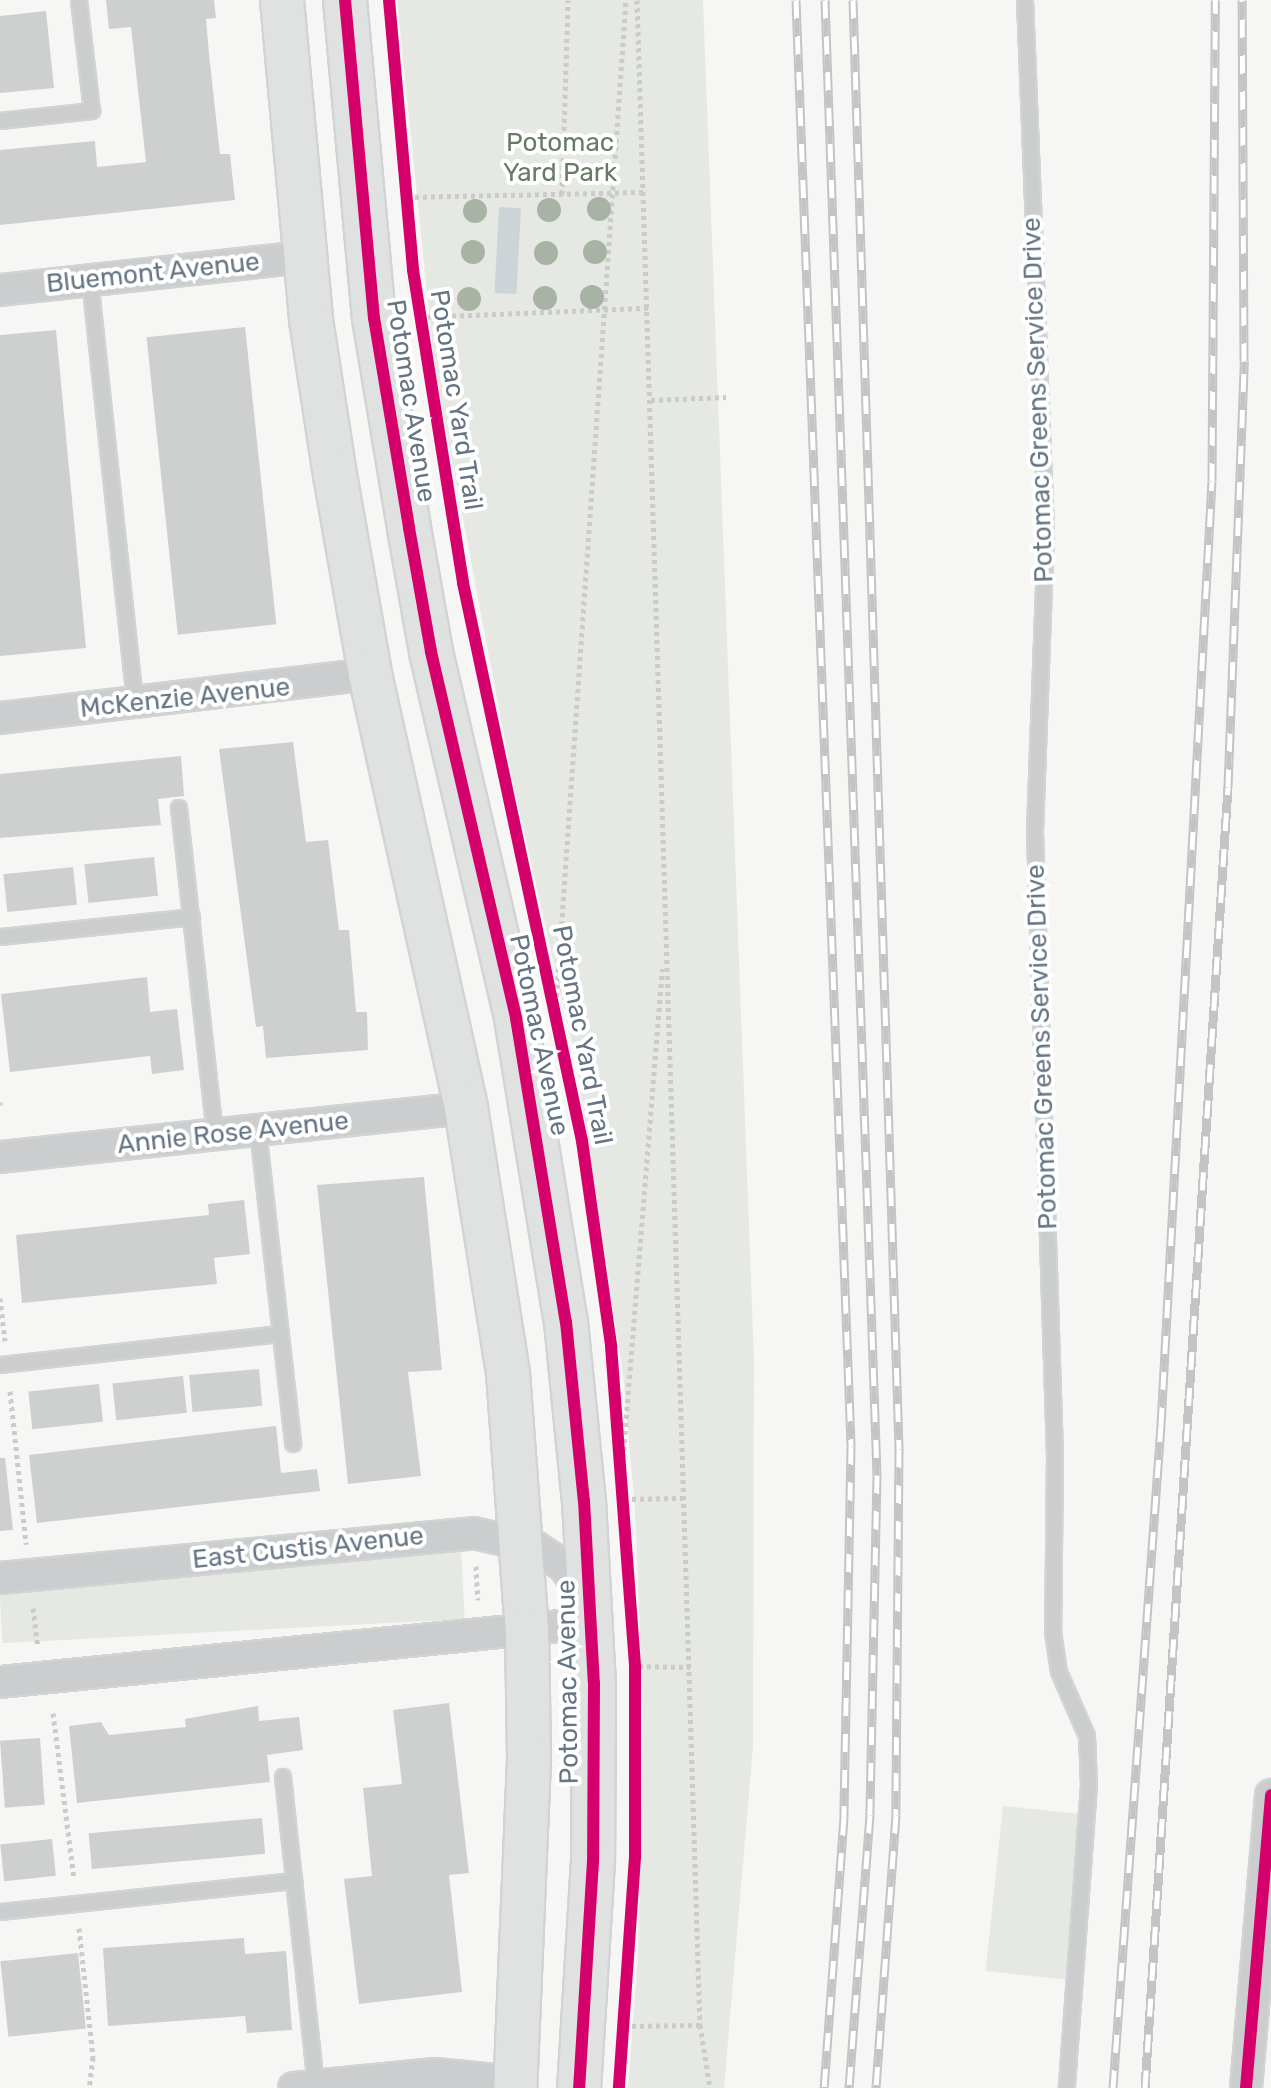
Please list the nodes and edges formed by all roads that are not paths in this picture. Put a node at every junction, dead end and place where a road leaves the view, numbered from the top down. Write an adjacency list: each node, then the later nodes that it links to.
1 (79, 0): 5 (lane)
2 (282, 0): 6 (street, Potomac Avenue)
3 (345, 0): 24 (street, Potomac Avenue)
4 (1025, 0): 35 (lane, Potomac Greens Service Drive)
5 (0, 121)
6 (305, 257): 7 (street, Bluemont Avenue); 9 (street, Potomac Avenue)
7 (90, 280): 8 (street, Bluemont Avenue); 10 (lane)
8 (0, 290)
9 (370, 674): 10 (street, McKenzie Avenue); 15 (street, Potomac Avenue)
10 (135, 703): 11 (street, McKenzie Avenue)
11 (0, 718)
12 (179, 808): 13 (lane)
13 (192, 917): 14 (lane); 17 (lane)
14 (0, 937)
15 (466, 1108): 16 (street, Annie Rose Avenue); 22 (street, Potomac Avenue)
16 (258, 1130): 17 (street, Annie Rose Avenue); 19 (lane)
17 (215, 1134): 18 (street, Annie Rose Avenue)
18 (0, 1157)
19 (280, 1334): 20 (lane); 21 (lane)
20 (4, 1365)
21 (293, 1444)
22 (520, 1540): 23 (street, East Custis Avenue); 24 (street, East Custis Avenue); 25 (street, Potomac Avenue)
23 (0, 1578)
24 (590, 1613): 25 (street); 34 (street, Potomac Avenue)
25 (527, 1629): 26 (street); 32 (street, Potomac Avenue)
26 (0, 1682)
27 (283, 1777): 29 (lane)
28 (1271, 1795): 31 (street)
29 (294, 1881): 30 (lane); 33 (lane)
30 (0, 1912)
31 (1255, 2076)
32 (515, 2085): 33 (street)
33 (305, 2087)
34 (579, 2088)
35 (1067, 2088)

